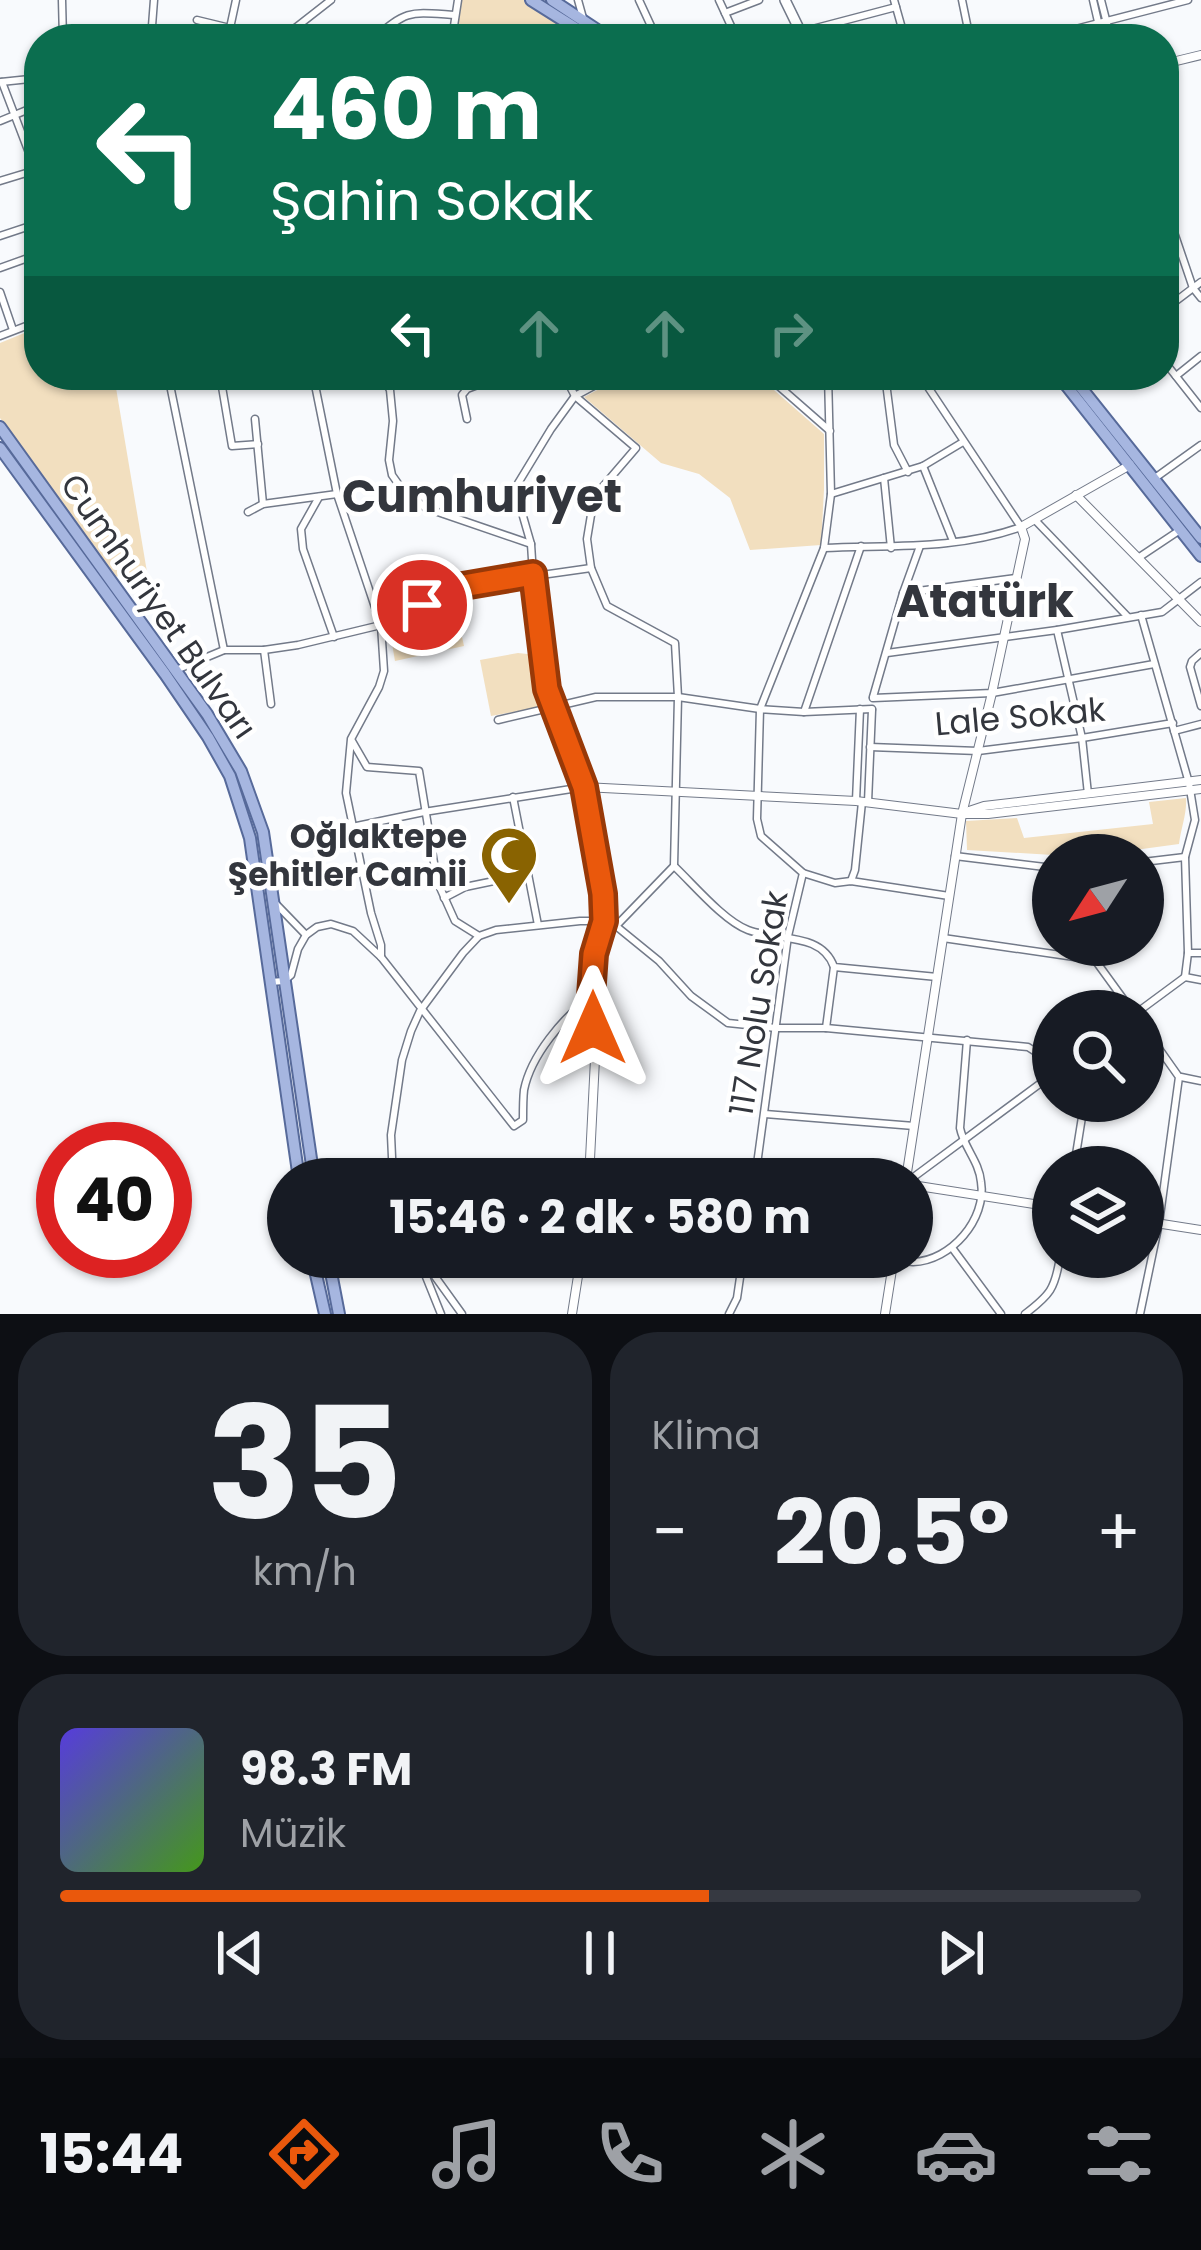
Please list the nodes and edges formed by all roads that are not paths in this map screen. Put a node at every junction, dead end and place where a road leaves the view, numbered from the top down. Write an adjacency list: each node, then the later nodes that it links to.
1 (331, 0): 16 (street)
2 (458, 0): 12 (street)
3 (531, 0): 19 (main road)
4 (552, 0): 14 (main road)
5 (578, 0): 14 (street)
6 (719, 0): 11 (street)
7 (759, 0): 11 (street)
8 (1097, 0): 23 (street)
9 (1188, 0): 23 (street)
10 (895, 4): 22 (street)
11 (725, 14): 21 (street)
12 (455, 16): 17 (street); 18 (street)
13 (197, 20): 15 (street)
14 (584, 21): 20 (main road)
15 (214, 24)
16 (300, 24)
17 (390, 24)
18 (454, 24)
19 (569, 24)
20 (588, 24)
21 (730, 24)
22 (835, 24)
23 (1102, 24)
24 (1, 82): 26 (street)
25 (24, 111): 26 (street)
26 (15, 114): 27 (street); 28 (street)
27 (0, 121)
28 (24, 137)
29 (1179, 240): 30 (street)
30 (1197, 285): 32 (street)
31 (0, 292): 34 (street)
32 (1201, 298)
33 (24, 326): 34 (street)
34 (14, 330): 35 (street)
35 (0, 336)
36 (1179, 380): 51 (street)
37 (171, 390): 96 (street)
38 (223, 390): 57 (street)
39 (317, 390): 65 (street)
40 (390, 390): 76 (street)
41 (466, 390): 53 (street)
42 (572, 390): 50 (street)
43 (586, 390): 50 (street)
44 (783, 390): 55 (street)
45 (829, 390): 55 (street, 117 Nolu Sokak)
46 (887, 390): 62 (street)
47 (930, 390): 56 (street)
48 (1070, 390): 60 (main road)
49 (1086, 390): 64 (main road)
50 (575, 396): 76 (street); 83 (street)
51 (1201, 408)
52 (255, 418): 57 (street)
53 (467, 418)
54 (0, 428): 101 (main road, Cumhuriyet Bulvarı)
55 (830, 431): 66 (street, 117 Nolu Sokak)
56 (963, 442): 61 (street); 72 (street)
57 (258, 444): 69 (street)
58 (1201, 445): 64 (street)
59 (0, 448): 159 (main road, Cumhuriyet Bulvarı)
60 (1130, 465): 67 (street); 73 (main road)
61 (923, 466): 62 (street); 75 (street)
62 (908, 472): 63 (street)
63 (884, 478): 66 (street); 80 (street)
64 (1154, 479): 74 (main road)
65 (337, 494): 68 (street); 92 (street)
66 (831, 494): 79 (street, 117 Nolu Sokak)
67 (1075, 494): 71 (street); 82 (street)
68 (319, 497): 69 (street); 94 (street)
69 (263, 504): 70 (street)
70 (248, 512)
71 (1034, 518): 72 (street); 90 (street)
72 (1021, 527): 75 (street); 85 (street)
73 (1180, 530): 81 (main road); 82 (street)
74 (1201, 538)
75 (953, 543): 78 (street)
76 (531, 544): 84 (street)
77 (861, 546): 79 (street); 80 (street); 112 (street)
78 (920, 546): 80 (street); 87 (street)
79 (824, 548): 108 (street, 117 Nolu Sokak)
80 (891, 548)
81 (1201, 556)
82 (1138, 558): 88 (street)
83 (591, 568): 84 (street); 104 (street)
84 (533, 574): 92 (street); 111 (street)
85 (1016, 578): 87 (street); 95 (street)
86 (1201, 582): 88 (street)
87 (903, 593): 98 (street)
88 (1178, 600): 89 (street); 91 (street)
89 (1141, 615): 90 (street); 100 (street)
90 (1128, 617): 93 (street)
91 (1201, 622)
92 (381, 625): 94 (street); 117 (street)
93 (1057, 630): 95 (street); 102 (street)
94 (334, 637): 97 (street)
95 (1003, 637): 98 (street); 103 (street)
96 (224, 650): 97 (street); 101 (street)
97 (264, 650): 106 (street)
98 (886, 652): 105 (street)
99 (1201, 653): 107 (street)
100 (1154, 664): 102 (street); 115 (street)
101 (176, 670): 142 (main road, Cumhuriyet Bulvarı)
102 (1069, 681): 103 (street); 116 (street)
103 (992, 693): 105 (street); 119 (street)
104 (678, 697): 108 (street); 111 (street); 122 (street)
105 (873, 698): 110 (street)
106 (272, 704)
107 (1201, 706)
108 (760, 709): 112 (street); 123 (street, 117 Nolu Sokak)
109 (860, 709): 110 (street); 112 (street); 126 (street)
110 (872, 709): 118 (street)
111 (552, 710): 113 (street); 121 (street)
112 (804, 712)
113 (498, 720)
114 (1201, 724): 115 (street, Lale Sokak)
115 (1174, 727): 116 (street, Lale Sokak); 120 (street)
116 (1082, 738): 119 (street, Lale Sokak); 124 (street)
117 (350, 739): 127 (street); 129 (street)
118 (870, 748): 119 (street, Lale Sokak); 126 (street)
119 (977, 751): 128 (street)
120 (1195, 786): 124 (street); 128 (street); 131 (street)
121 (584, 787): 122 (street); 125 (street); 143 (street)
122 (675, 791): 123 (street); 134 (street)
123 (757, 794): 126 (street); 135 (street, 117 Nolu Sokak)
124 (1088, 794): 128 (street)
125 (514, 797): 127 (street); 136 (street)
126 (862, 802): 128 (street); 137 (street)
127 (424, 812): 129 (street); 141 (street)
128 (962, 814): 130 (street)
129 (352, 827): 153 (street)
130 (956, 856): 133 (street); 140 (street)
131 (1185, 856): 132 (street); 139 (street)
132 (1164, 859)
133 (1032, 865)
134 (674, 866): 145 (street); 148 (street)
135 (802, 873): 137 (street); 148 (street, 117 Nolu Sokak)
136 (528, 874): 141 (street); 144 (street)
137 (851, 881): 140 (street)
138 (1201, 884): 139 (street)
139 (1186, 885): 151 (street)
140 (949, 896): 149 (street)
141 (444, 898): 147 (street)
142 (274, 902): 146 (street); 159 (main road, Cumhuriyet Bulvarı)
143 (604, 921): 144 (street); 145 (street); 162 (street)
144 (538, 925): 147 (street)
145 (616, 926): 164 (street)
146 (306, 935): 153 (street); 159 (street)
147 (479, 936): 163 (street)
148 (788, 936): 155 (street); 164 (street, 117 Nolu Sokak)
149 (943, 938): 150 (street); 156 (street)
150 (1032, 950)
151 (1187, 953): 152 (street); 157 (street)
152 (1201, 953)
153 (381, 957): 163 (street)
154 (1101, 966): 160 (street)
155 (834, 967): 156 (street); 165 (street)
156 (937, 977): 166 (street)
157 (1185, 977): 158 (street); 161 (street)
158 (1201, 980)
159 (277, 981): 176 (main road, Cumhuriyet Bulvarı); 177 (main road, Cumhuriyet Bulvarı)
160 (1119, 990)
161 (1164, 992)
162 (591, 996): 163 (street); 179 (street)
163 (420, 1010): 178 (street)
164 (776, 1028): 165 (street); 173 (street, 117 Nolu Sokak)
165 (826, 1028): 166 (street)
166 (928, 1037): 167 (street); 174 (street)
167 (967, 1040): 168 (street); 175 (street)
168 (1032, 1050)
169 (1164, 1056): 170 (street)
170 (1179, 1077): 171 (street); 184 (street)
171 (1201, 1081)
172 (1032, 1090): 175 (street)
173 (765, 1114): 174 (street); 180 (street, 117 Nolu Sokak)
174 (914, 1126): 181 (street)
175 (963, 1141): 182 (street); 185 (street)
176 (297, 1158)
177 (310, 1158)
178 (392, 1158)
179 (590, 1158)
180 (758, 1158)
181 (912, 1158)
182 (933, 1164)
183 (933, 1186): 185 (street)
184 (1164, 1186)
185 (982, 1196): 186 (street); 189 (street)
186 (1032, 1204)
187 (1164, 1224): 188 (street)
188 (1201, 1230)
189 (952, 1248): 190 (street); 207 (street)
190 (933, 1257)
191 (317, 1278): 200 (main road)
192 (332, 1278): 201 (main road)
193 (428, 1278): 202 (street)
194 (435, 1278): 203 (street)
195 (577, 1278): 204 (street)
196 (740, 1278): 205 (street)
197 (891, 1278): 206 (street)
198 (1056, 1278): 208 (street)
199 (1148, 1278): 209 (street)
200 (325, 1314)
201 (339, 1314)
202 (441, 1314)
203 (462, 1314)
204 (572, 1314)
205 (728, 1314)
206 (885, 1314)
207 (1001, 1314)
208 (1024, 1314)
209 (1140, 1314)

